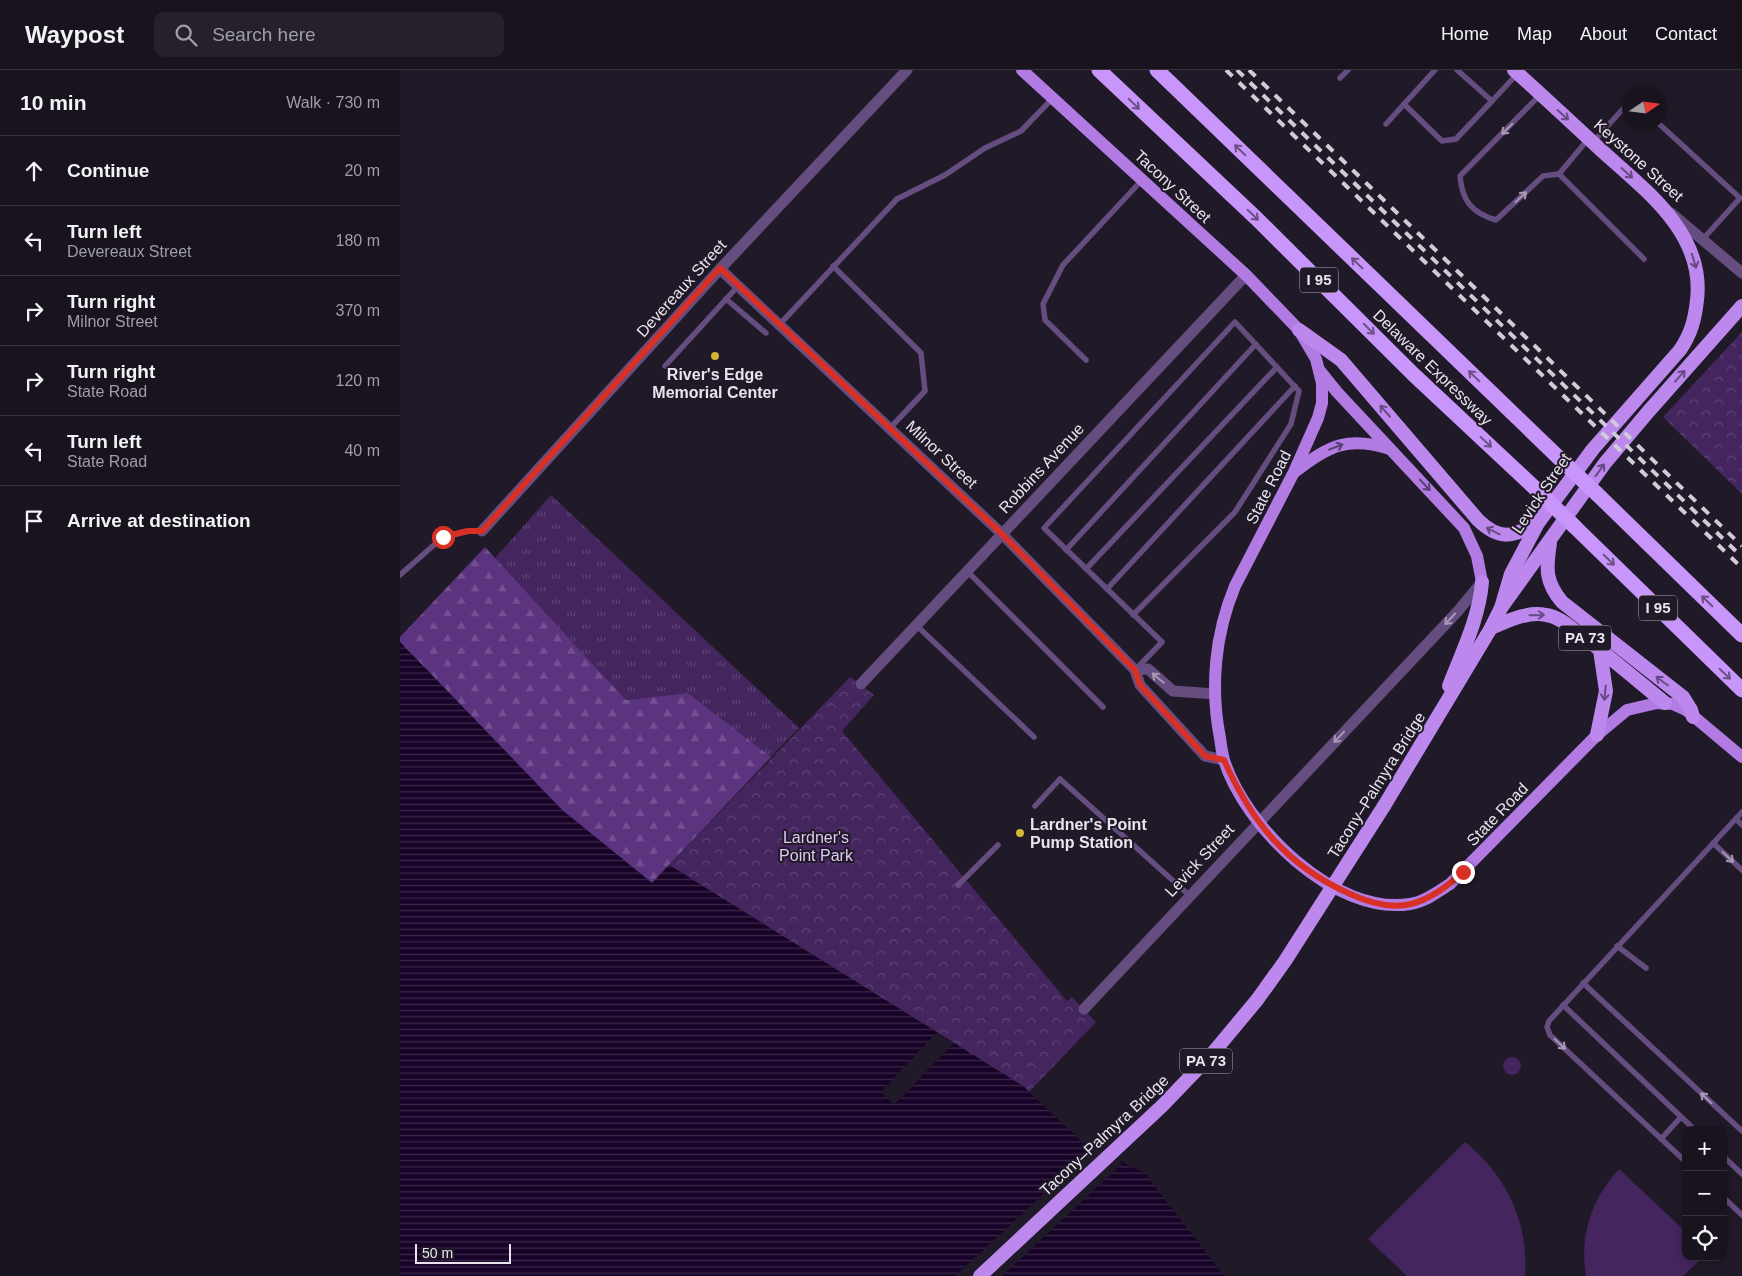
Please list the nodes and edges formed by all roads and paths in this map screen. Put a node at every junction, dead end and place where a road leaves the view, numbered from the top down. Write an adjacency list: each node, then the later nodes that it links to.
1 (1022, 70): 11 (main road, Tacony Street)
2 (1099, 70): 60 (highway, Delaware Expressway / I 95, one-way to 60, bridge)
3 (1157, 70): 56 (highway, Delaware Expressway / I 95, one-way to 3, bridge)
4 (1348, 70): 9 (lane)
5 (1435, 70): 13 (lane)
6 (1457, 70): 12 (lane)
7 (905, 71): 24 (street, Devereaux Street)
8 (1516, 72): 10 (highway, Keystone Street); 12 (lane)
9 (1340, 78)
10 (1541, 94): 17 (highway, Keystone Street, one-way to 17); 18 (lane, one-way to 18)
11 (1053, 98): 19 (main road, Tacony Street); 23 (lane)
12 (1492, 101): 13 (lane)
13 (1404, 104): 15 (lane)
14 (1622, 109): 17 (lane)
15 (1386, 124)
16 (1666, 130): 21 (lane)
17 (1591, 140): 18 (lane); 20 (highway, Keystone Street, one-way to 20)
18 (1559, 174): 22 (lane)
19 (1142, 180): 26 (main road, Tacony Street); 34 (lane)
20 (1661, 204): 21 (street, Keystone Street); 42 (highway, Levick Street, one-way to 42)
21 (1703, 240): 25 (street, Keystone Street)
22 (1644, 258)
23 (833, 266): 30 (lane); 39 (lane)
24 (720, 268): 27 (street, Milnor Street); 43 (street, Devereaux Street)
25 (1742, 273)
26 (1246, 275): 31 (main road, Tacony Street); 44 (street, Robbins Avenue)
27 (738, 286): 28 (lane); 30 (street, Milnor Street)
28 (726, 298): 32 (lane); 35 (lane)
29 (1742, 306): 45 (highway, Levick Street, one-way to 29)
30 (780, 324): 39 (street, Milnor Street)
31 (1299, 330): 37 (main road, State Road); 42 (highway, one-way to 31)
32 (766, 333)
33 (1256, 344): 36 (lane); 46 (lane); 46 (lane)
34 (1086, 360)
35 (665, 366)
36 (1277, 367): 38 (lane); 47 (lane)
37 (1320, 371): 40 (main road); 41 (main road, State Road)
38 (1295, 386): 51 (lane); 53 (lane)
39 (890, 428): 44 (street, Milnor Street)
40 (1392, 450): 41 (main road, one-way to 40); 50 (main road, PA 73, one-way to 50)
41 (1294, 472): 61 (main road, State Road)
42 (1538, 523): 52 (highway, Levick Street)
43 (482, 531): 49 (lane)
44 (1002, 534): 48 (street, Robbins Avenue); 58 (street, Milnor Street)
45 (1551, 537): 52 (highway, Levick Street); 64 (highway, one-way to 45)
46 (1066, 550): 47 (lane)
47 (1086, 569): 51 (lane)
48 (967, 571): 54 (street, Robbins Avenue); 63 (lane)
49 (400, 575)
50 (1482, 582): 65 (highway, PA 73); 73 (street, Levick Street, one-way to 73)
51 (1107, 589): 53 (lane)
52 (1501, 608): 55 (highway, Tacony–Palmyra Bridge / PA 73)
53 (1133, 615): 58 (lane)
54 (916, 625): 59 (street, Robbins Avenue); 67 (lane)
55 (1491, 628): 57 (highway, PA 73, one-way to 57); 65 (highway, Tacony–Palmyra Bridge / PA 73)
56 (1742, 635)
57 (1600, 650): 62 (highway, PA 73); 66 (highway, one-way to 66)
58 (1135, 670): 61 (street, Milnor Street, one-way to 58); 69 (street, Milnor Street)
59 (861, 684)
60 (1742, 690)
61 (1215, 694): 69 (main road, State Road)
62 (1665, 703): 64 (main road, PA 73); 66 (main road, State Road)
63 (1103, 707)
64 (1693, 717): 68 (main road, PA 73)
65 (1434, 724): 94 (highway, Tacony–Palmyra Bridge / PA 73, bridge)
66 (1597, 735): 73 (main road, State Road)
67 (1034, 736)
68 (1742, 757)
69 (1224, 760): 73 (main road, State Road)
70 (1036, 806): 79 (lane)
71 (1742, 812): 72 (lane)
72 (1736, 819): 74 (lane); 75 (lane)
73 (1258, 822): 79 (street, Levick Street)
74 (1742, 825)
75 (1713, 843): 77 (lane, one-way to 77); 80 (lane)
76 (998, 846): 78 (lane)
77 (1742, 870)
78 (958, 885)
79 (1190, 896): 84 (street, Levick Street)
80 (1617, 946): 81 (lane); 82 (lane)
81 (1646, 968)
82 (1583, 983): 83 (lane); 87 (lane, one-way to 82)
83 (1563, 1005): 85 (lane); 88 (lane, one-way to 88)
84 (1084, 1009)
85 (1681, 1116): 86 (lane); 88 (lane)
86 (1691, 1126)
87 (1742, 1131)
88 (1661, 1139): 89 (lane)
89 (1682, 1158)
90 (1727, 1160): 91 (lane)
91 (1742, 1174)
92 (1727, 1201): 93 (lane)
93 (1742, 1215)
94 (980, 1276)

